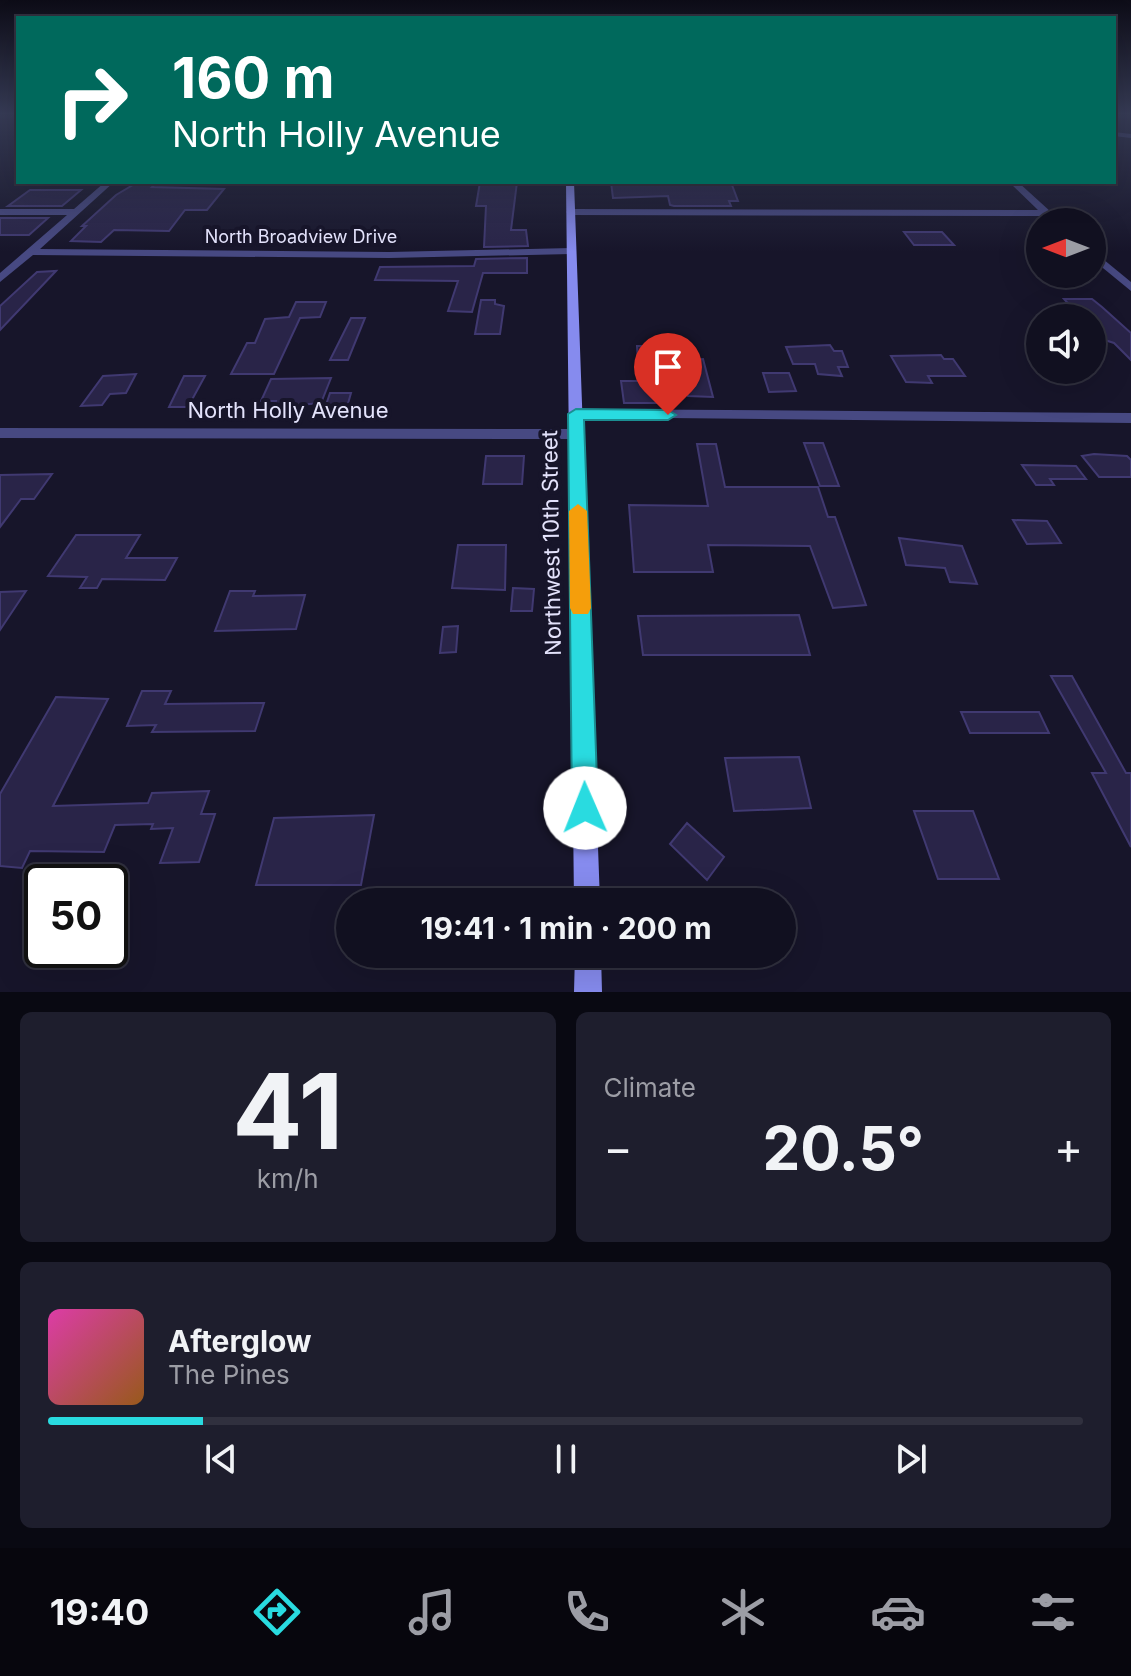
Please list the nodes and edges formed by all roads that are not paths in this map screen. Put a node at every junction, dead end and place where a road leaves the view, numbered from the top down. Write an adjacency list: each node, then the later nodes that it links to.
1 (108, 184): 6 (street)
2 (570, 184): 7 (main road, Northwest 10th Street)
3 (1015, 184): 4 (street)
4 (1042, 208)
5 (0, 212): 6 (street)
6 (76, 212): 10 (street)
7 (571, 212): 8 (street); 9 (main road, Northwest 10th Street)
8 (1026, 213)
9 (571, 251): 10 (street, North Broadview Drive); 14 (main road, Northwest 10th Street)
10 (30, 252): 12 (street)
11 (1106, 266): 13 (street)
12 (0, 279)
13 (1131, 288)
14 (576, 414): 15 (street); 17 (main road, Northwest 10th Street)
15 (1131, 418)
16 (0, 433): 17 (street, North Holly Avenue)
17 (576, 434): 18 (main road, Northwest 10th Street)
18 (587, 888)
19 (588, 968): 20 (main road)
20 (588, 992)

